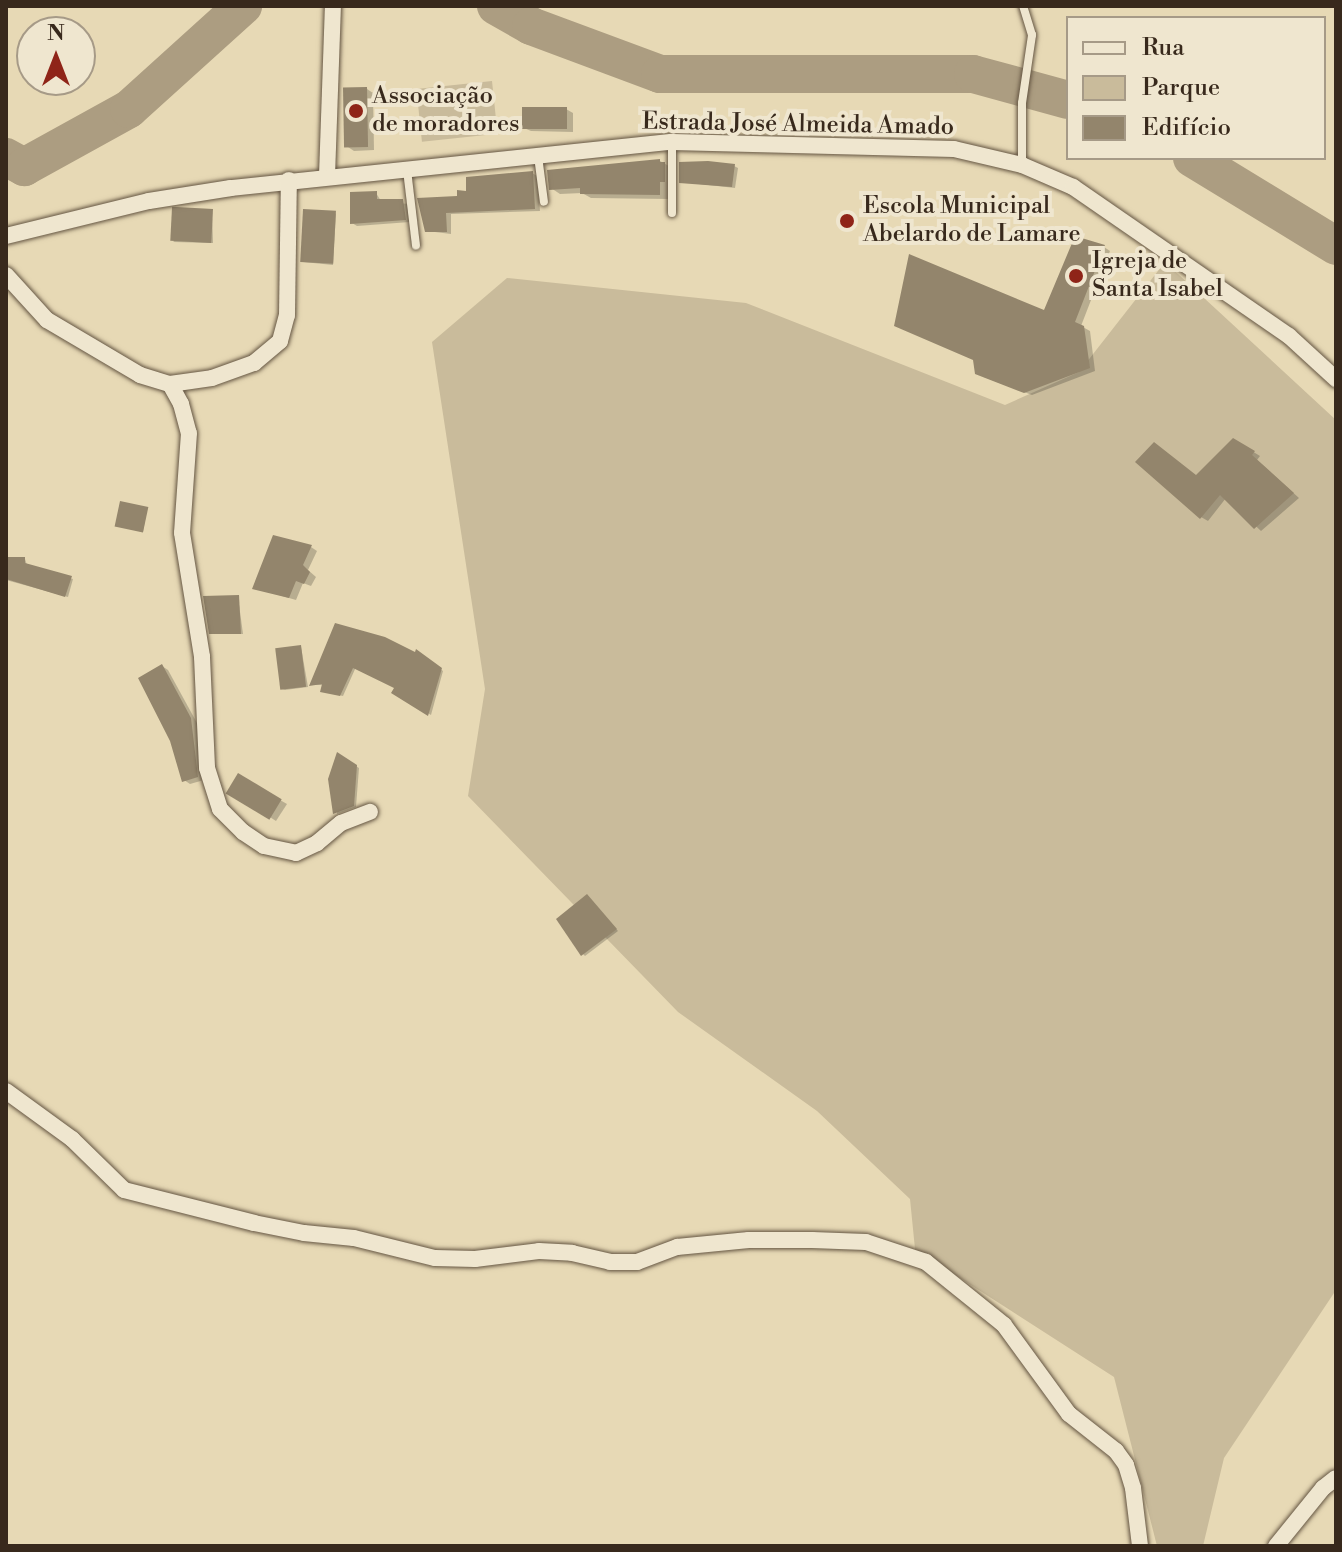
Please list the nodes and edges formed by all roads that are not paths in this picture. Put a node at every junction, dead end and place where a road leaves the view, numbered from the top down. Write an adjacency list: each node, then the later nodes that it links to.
1 (333, 6): 7 (street)
2 (1023, 6): 5 (lane)
3 (672, 142): 4 (street, Estrada José Almeida Amado); 5 (street, Estrada José Almeida Amado); 10 (lane)
4 (538, 155): 6 (street, Estrada José Almeida Amado); 9 (lane)
5 (1022, 165): 14 (street, Estrada José Almeida Amado)
6 (407, 169): 7 (street, Estrada José Almeida Amado); 12 (lane)
7 (327, 176): 8 (street, Estrada José Almeida Amado)
8 (289, 180): 11 (street, Estrada José Almeida Amado); 15 (street)
9 (544, 202)
10 (672, 213)
11 (6, 236)
12 (416, 245)
13 (6, 275): 15 (street)
14 (1336, 379)
15 (170, 384): 16 (street)
16 (370, 812)
17 (6, 1091): 19 (street)
18 (1336, 1478): 20 (street)
19 (1140, 1546)
20 (1276, 1546)

